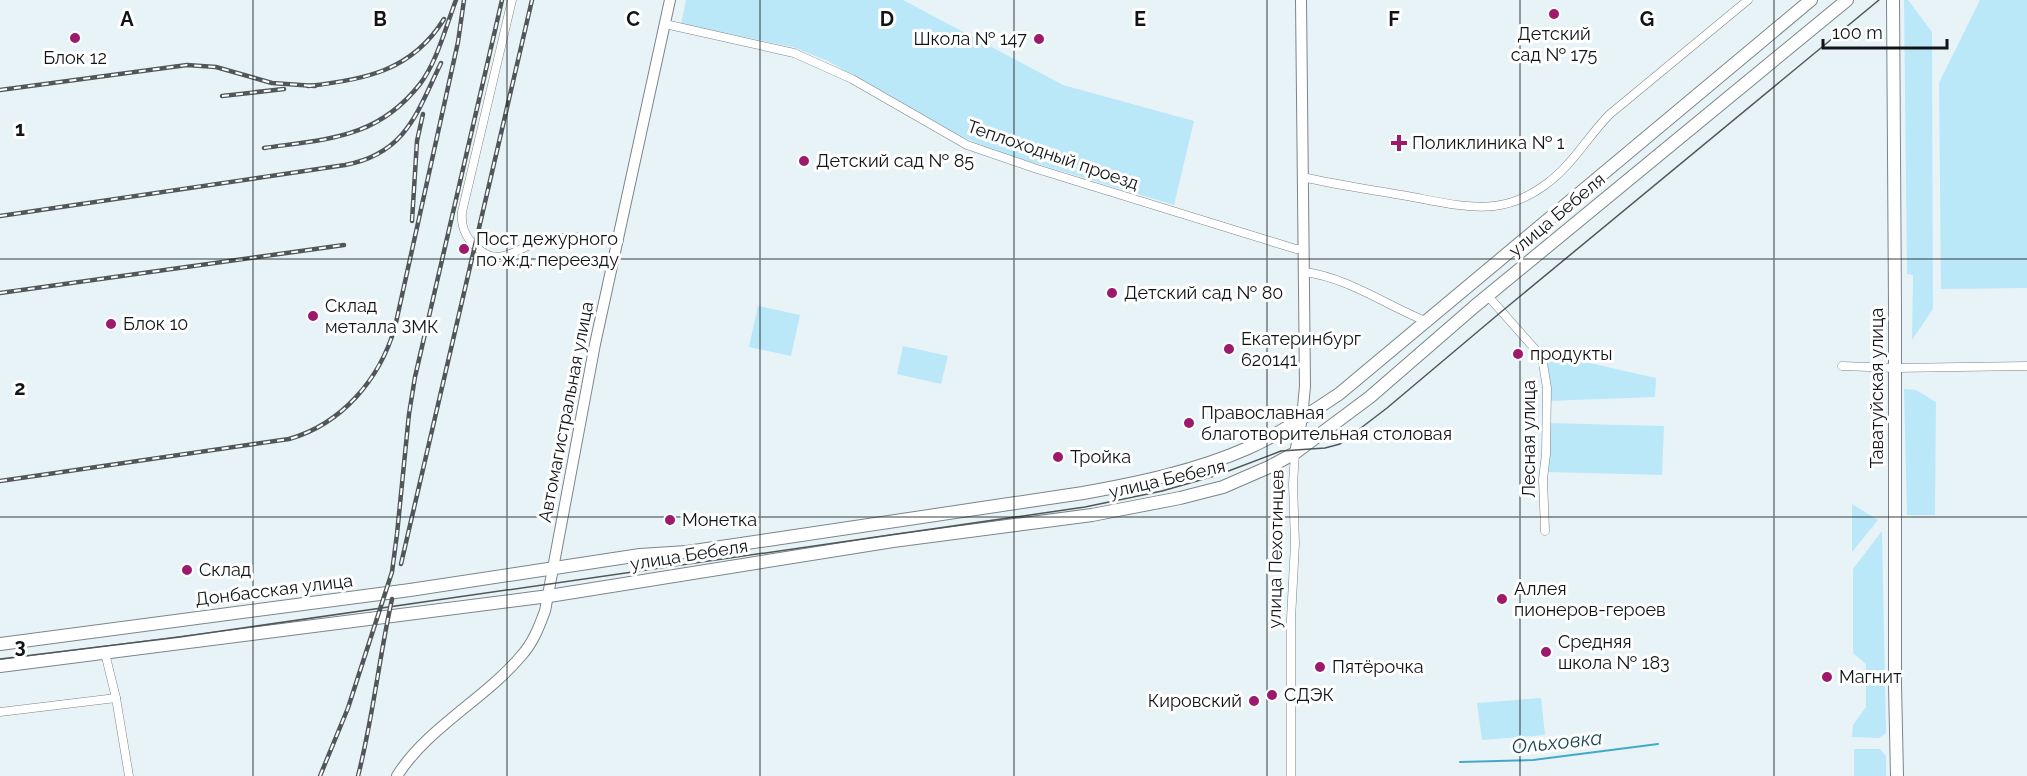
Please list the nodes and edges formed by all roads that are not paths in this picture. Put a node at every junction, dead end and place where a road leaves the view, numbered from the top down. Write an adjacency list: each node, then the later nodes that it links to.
1 (512, 0): 10 (street)
2 (670, 0): 8 (main road, Автомагистральная улица)
3 (1301, 0): 9 (main road, улица Пехотинцев)
4 (1748, 0): 9 (street)
5 (1811, 0): 14 (main road, улица Бебеля)
6 (1847, 0): 13 (main road, улица Бебеля)
7 (1893, 0): 17 (main road, Таватуйская улица)
8 (665, 24): 10 (main road, Автомагистральная улица); 11 (street, Теплоходный проезд)
9 (1303, 177): 11 (main road, улица Пехотинцев)
10 (619, 241): 21 (main road, Автомагистральная улица)
11 (1304, 249): 12 (main road, улица Пехотинцев)
12 (1305, 272): 14 (street); 18 (main road, улица Пехотинцев)
13 (1488, 296): 19 (main road, улица Бебеля); 20 (street, Лесная улица)
14 (1428, 322): 18 (main road, улица Бебеля)
15 (1842, 366): 17 (street)
16 (2027, 366): 17 (street)
17 (1895, 368): 31 (main road, Таватуйская улица)
18 (1302, 418): 19 (main road, улица Пехотинцев); 21 (main road, улица Бебеля)
19 (1295, 453): 22 (main road, улица Бебеля); 30 (street, улица Пехотинцев)
20 (1545, 531)
21 (553, 569): 22 (main road, Автомагистральная улица); 23 (main road, Донбасская улица)
22 (549, 596): 24 (main road); 29 (main road, Автомагистральная улица)
23 (0, 644)
24 (105, 653): 25 (main road); 26 (street)
25 (0, 666)
26 (116, 698): 27 (street); 28 (street)
27 (0, 712)
28 (129, 776)
29 (397, 776)
30 (1291, 776)
31 (1897, 776)

